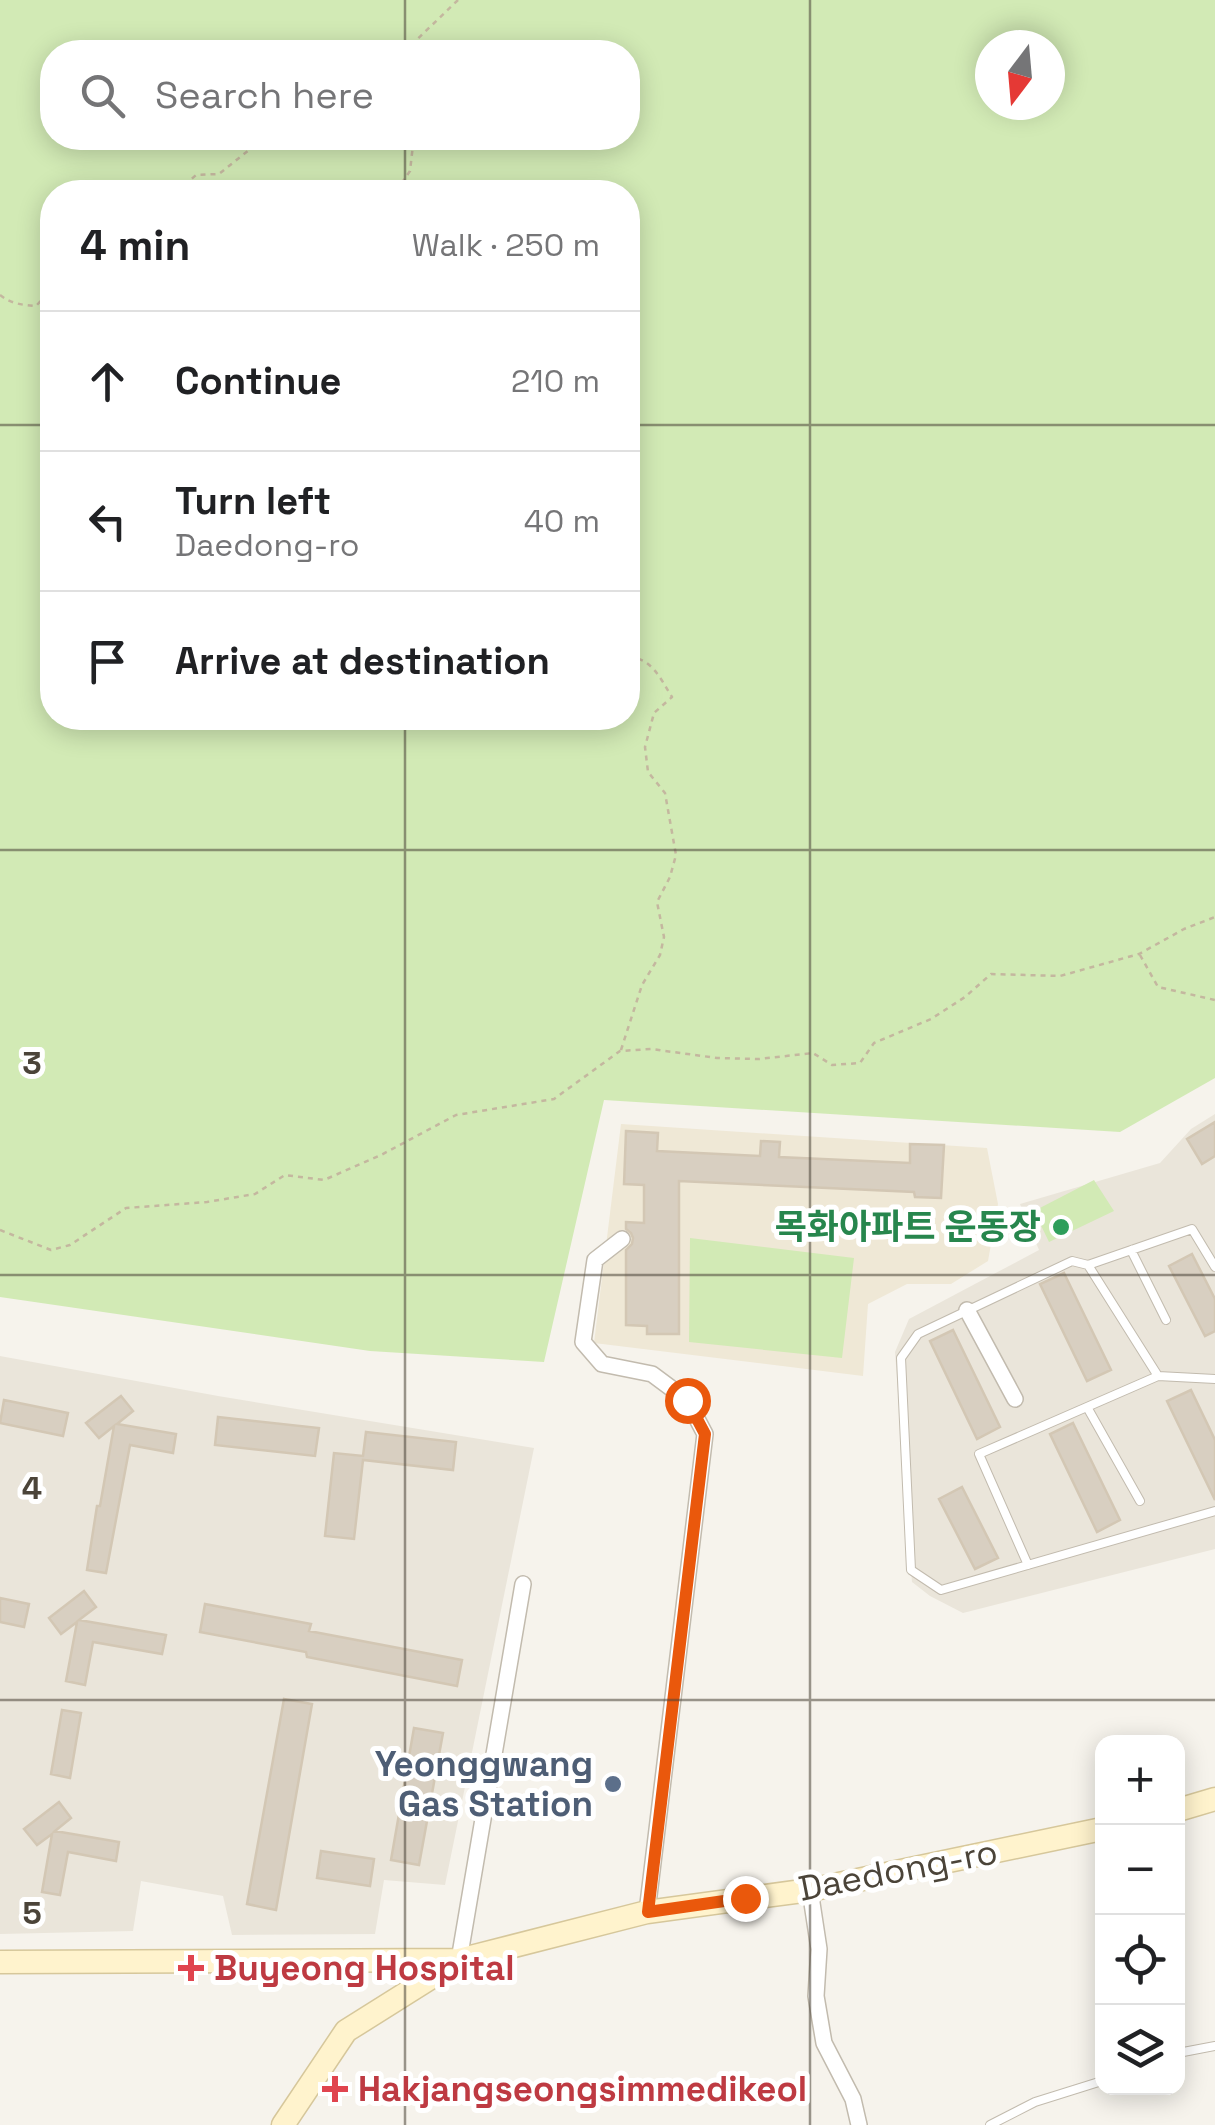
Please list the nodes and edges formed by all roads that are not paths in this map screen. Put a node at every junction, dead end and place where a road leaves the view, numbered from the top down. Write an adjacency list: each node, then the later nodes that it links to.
1 (622, 1240): 19 (street)
2 (1131, 1250): 3 (lane); 4 (lane); 6 (lane)
3 (1088, 1264): 5 (lane); 7 (lane)
4 (1215, 1267)
5 (967, 1310): 9 (street); 13 (lane)
6 (1166, 1320)
7 (1158, 1376): 8 (lane); 10 (lane)
8 (1215, 1379)
9 (1015, 1399)
10 (1086, 1407): 11 (lane); 13 (lane)
11 (1140, 1502)
12 (1215, 1510): 13 (lane)
13 (1028, 1564)
14 (523, 1584): 20 (street)
15 (1215, 1799): 16 (main road)
16 (1185, 1808)
17 (1095, 1830): 18 (main road, Daedong-ro)
18 (810, 1890): 19 (main road, Daedong-ro); 26 (street)
19 (648, 1912): 20 (main road, Daedong-ro)
20 (459, 1960): 21 (main road); 25 (main road, Daedong-ro)
21 (0, 1962)
22 (1215, 2046): 23 (lane)
23 (1185, 2051)
24 (1095, 2082): 27 (lane)
25 (283, 2125)
26 (858, 2125)
27 (990, 2125)

